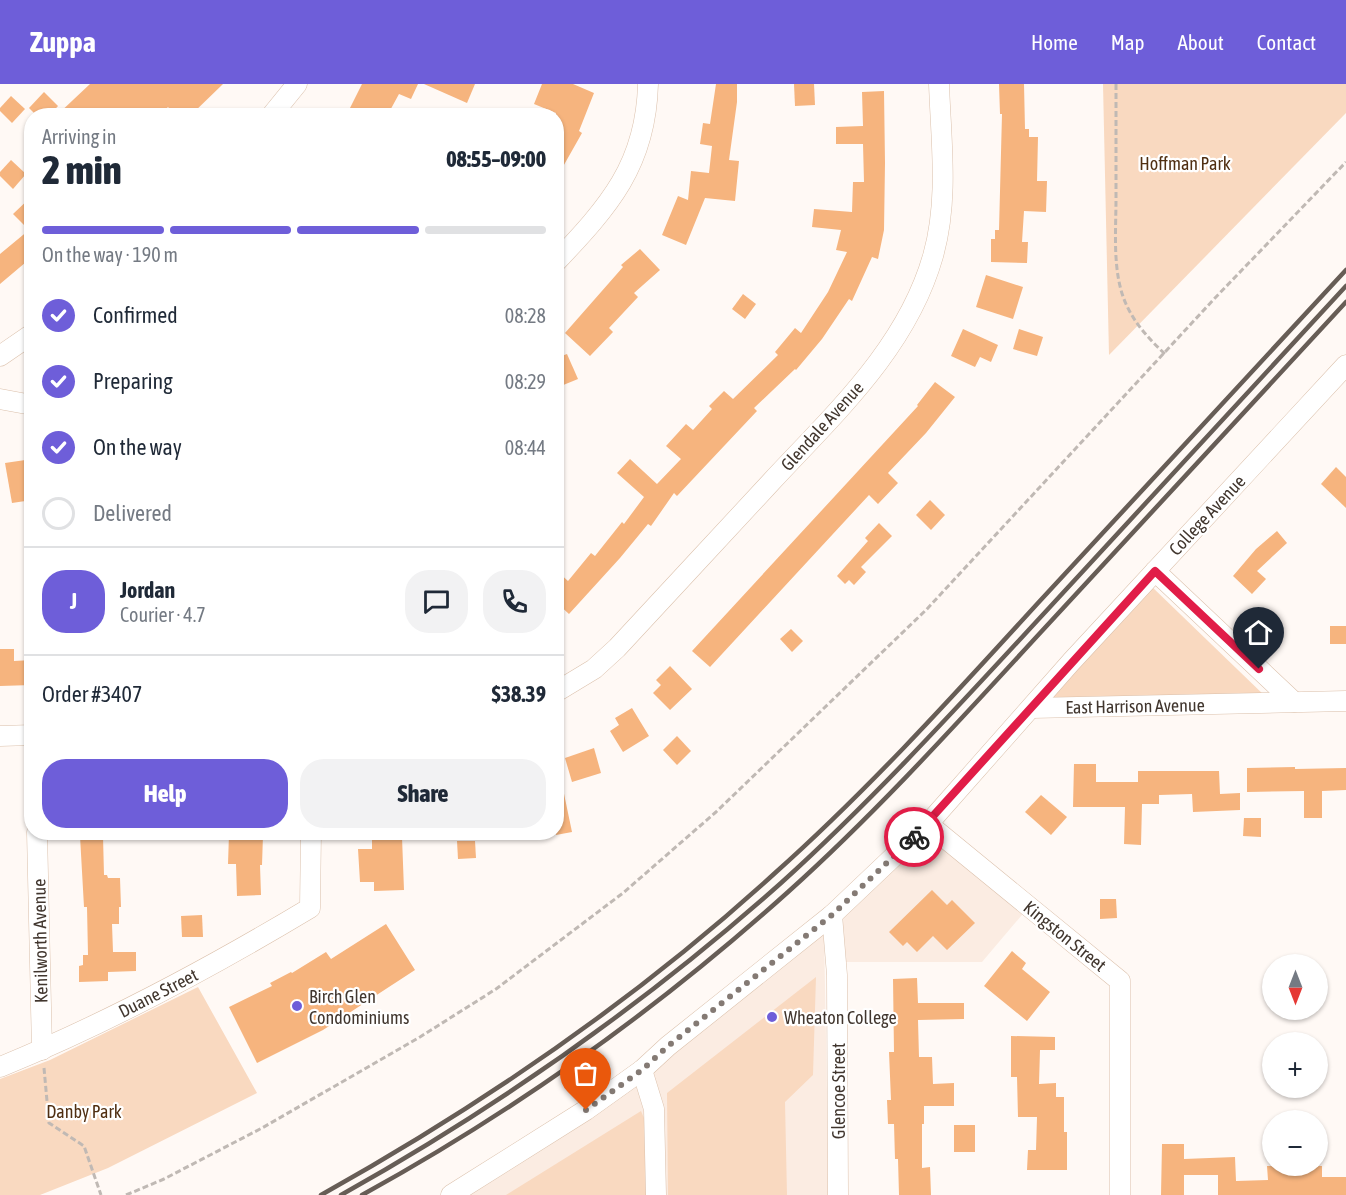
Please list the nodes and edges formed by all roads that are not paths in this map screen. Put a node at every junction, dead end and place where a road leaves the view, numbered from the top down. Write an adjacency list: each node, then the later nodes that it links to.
1 (297, 84): 4 (street)
2 (648, 84): 5 (street)
3 (939, 84): 12 (street, Glendale Avenue)
4 (278, 108)
5 (564, 254)
6 (24, 340): 7 (street)
7 (0, 357)
8 (1346, 365): 11 (street, College Avenue)
9 (0, 399): 10 (street)
10 (24, 404)
11 (1155, 571): 14 (street); 15 (street, College Avenue)
12 (564, 687)
13 (1346, 701): 14 (street, East Harrison Avenue)
14 (1294, 702): 15 (street, East Harrison Avenue)
15 (1032, 708): 18 (street, College Avenue)
16 (24, 735): 17 (street)
17 (0, 736)
18 (928, 824): 21 (street, College Avenue); 28 (street, Kingston Street)
19 (37, 840): 22 (street, Kenilworth Avenue)
20 (311, 840): 22 (street, Duane Street)
21 (832, 915): 24 (street, College Avenue); 27 (street, Glencoe Street)
22 (42, 1050): 23 (street, Duane Street)
23 (0, 1067)
24 (642, 1070): 25 (street, College Avenue); 26 (street)
25 (451, 1195)
26 (656, 1195)
27 (838, 1195)
28 (1120, 1195)

